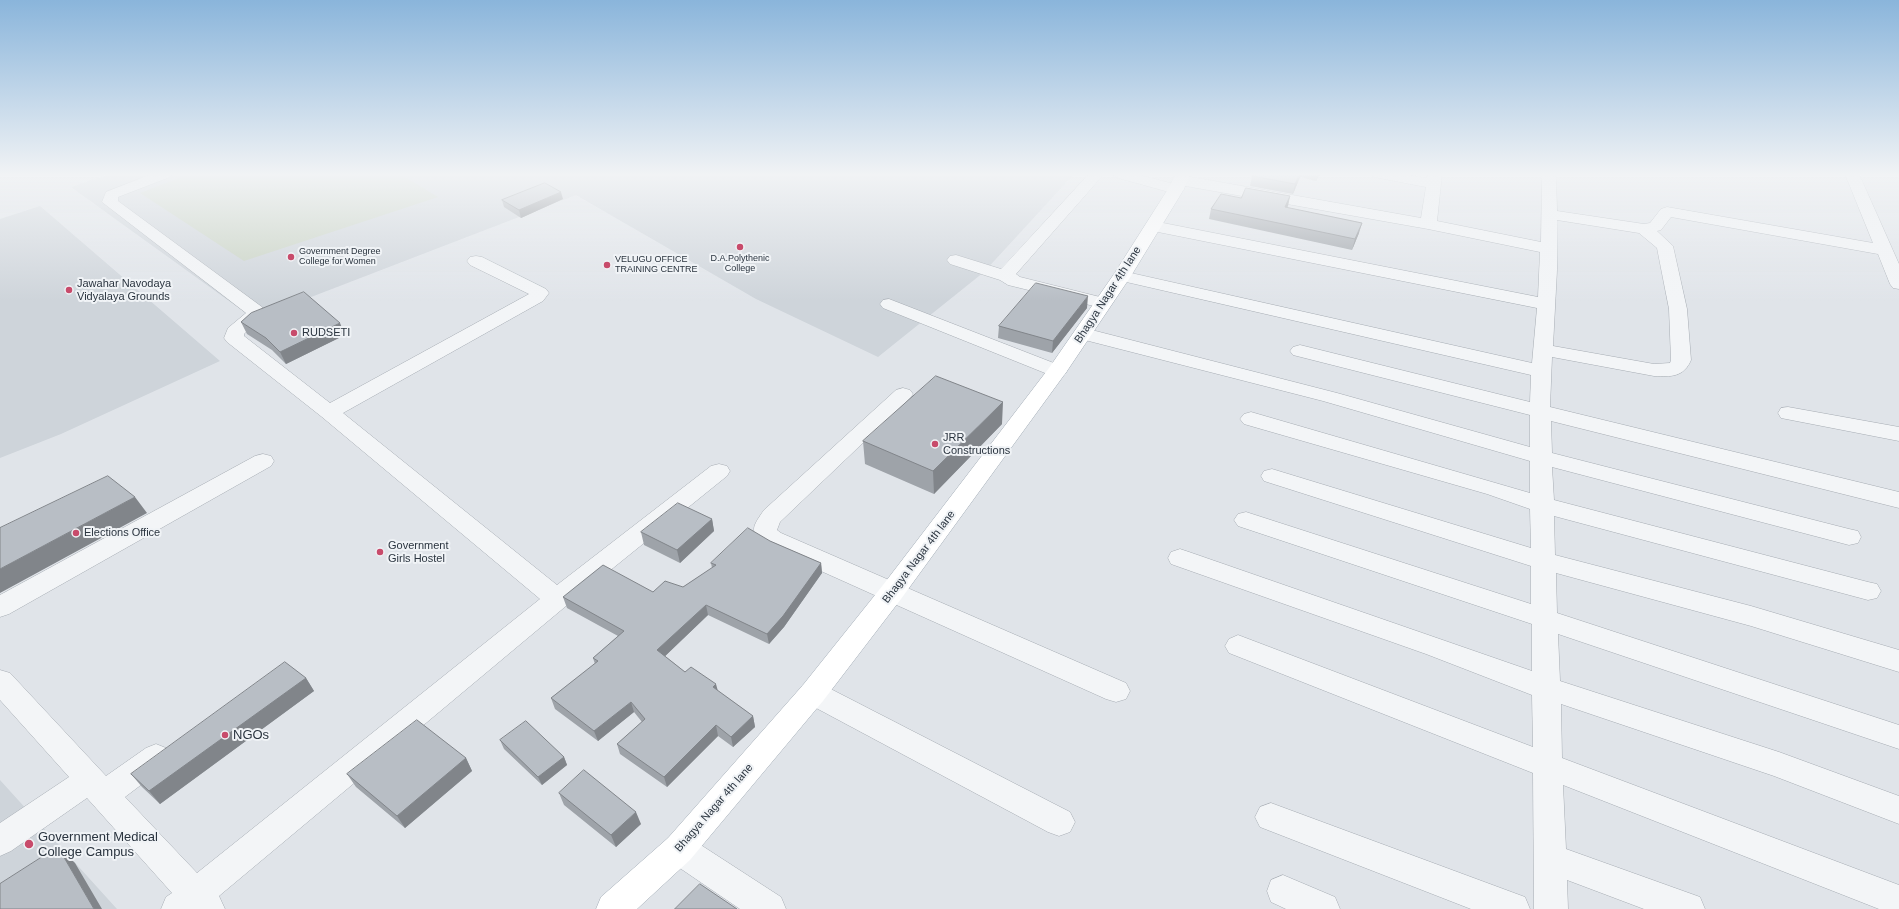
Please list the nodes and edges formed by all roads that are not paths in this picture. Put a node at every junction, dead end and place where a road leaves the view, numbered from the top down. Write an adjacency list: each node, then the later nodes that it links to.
1 (129, 216): 29 (street)
2 (1058, 216): 18 (street)
3 (1159, 216): 12 (main road, Bhagya Nagar 4th lane)
4 (1384, 216): 11 (street)
5 (1429, 216): 11 (street)
6 (1548, 216): 14 (street)
7 (1563, 216): 13 (street)
8 (1663, 216): 13 (street)
9 (1698, 216): 15 (street)
10 (1869, 216): 15 (street)
11 (1428, 224): 14 (street)
12 (1153, 226): 19 (main road, Bhagya Nagar 4th lane); 23 (street)
13 (1644, 229): 26 (street)
14 (1549, 249): 23 (street)
15 (1883, 250): 20 (street)
16 (956, 260): 18 (street)
17 (476, 261): 29 (street)
18 (1006, 276): 21 (street)
19 (1122, 276): 21 (main road, Bhagya Nagar 4th lane); 26 (street)
20 (1899, 284)
21 (1102, 303): 24 (main road, Bhagya Nagar 4th lane)
22 (889, 304): 27 (street)
23 (1546, 304): 26 (street)
24 (1084, 334): 27 (main road, Bhagya Nagar 4th lane); 34 (street)
25 (1300, 352): 30 (street)
26 (1542, 360): 30 (street)
27 (1057, 371): 45 (main road, Bhagya Nagar 4th lane)
28 (903, 394): 45 (street)
29 (329, 412): 46 (street)
30 (1540, 412): 34 (street); 38 (street)
31 (1788, 413): 33 (street)
32 (1250, 419): 39 (street)
33 (1899, 434)
34 (1541, 457): 39 (street); 41 (street)
35 (263, 461): 47 (street)
36 (719, 471): 46 (street)
37 (1272, 476): 43 (street)
38 (1899, 500)
39 (1542, 505): 43 (street); 44 (street)
40 (1246, 520): 48 (street)
41 (1849, 537)
42 (1180, 558): 52 (street)
43 (1544, 561): 48 (street); 50 (street)
44 (1868, 591)
45 (892, 592): 53 (street); 54 (main road, Bhagya Nagar 4th lane)
46 (557, 599): 67 (street)
47 (0, 607)
48 (1545, 620): 52 (street); 55 (street)
49 (1238, 646): 57 (street)
50 (1899, 661)
51 (0, 682): 58 (street)
52 (1546, 688): 57 (street); 59 (street)
53 (1116, 691)
54 (813, 693): 61 (street); 63 (main road, Bhagya Nagar 4th lane)
55 (1899, 737)
56 (175, 743): 58 (street)
57 (1548, 766): 64 (street); 66 (street)
58 (97, 787): 62 (street); 67 (street)
59 (1899, 810)
60 (1271, 817): 71 (street)
61 (1059, 822)
62 (0, 842)
63 (679, 849): 68 (main road, Bhagya Nagar 4th lane); 69 (street)
64 (1550, 859): 72 (street); 73 (street)
65 (1283, 892): 70 (street)
66 (1899, 901)
67 (194, 904)
68 (613, 909)
69 (769, 909)
70 (1323, 909)
71 (1513, 909)
72 (1551, 909)
73 (1688, 909)

